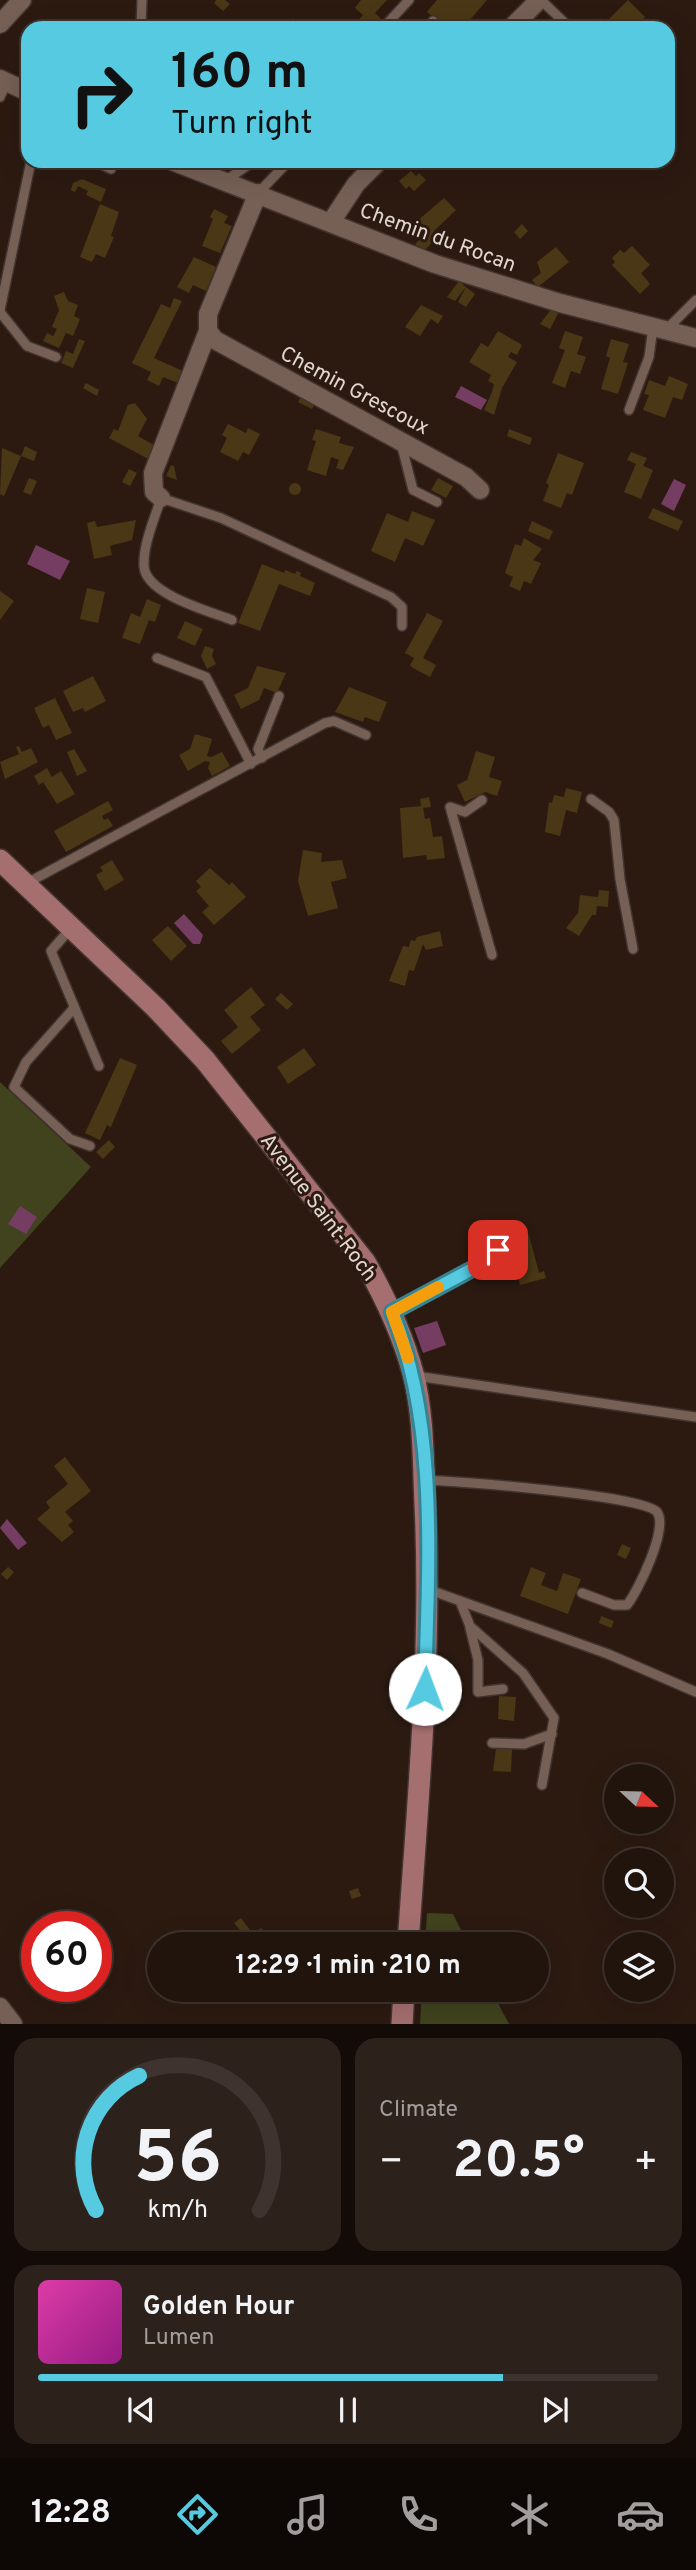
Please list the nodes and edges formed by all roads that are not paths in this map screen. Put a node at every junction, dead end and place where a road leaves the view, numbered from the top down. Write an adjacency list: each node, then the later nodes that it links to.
1 (22, 0): 9 (street)
2 (142, 0): 5 (lane)
3 (409, 0): 6 (lane)
4 (540, 0): 7 (street); 8 (lane)
5 (141, 21)
6 (390, 21)
7 (521, 21)
8 (562, 21)
9 (0, 24)
10 (2, 86): 11 (street)
11 (21, 90)
12 (31, 168): 21 (lane)
13 (191, 168): 17 (street, Chemin du Rocan)
14 (244, 168): 17 (lane)
15 (282, 168): 18 (lane)
16 (372, 168): 19 (street)
17 (225, 181): 18 (street, Chemin du Rocan)
18 (258, 194): 19 (street, Chemin du Rocan); 23 (street)
19 (331, 222): 22 (street, Chemin du Rocan)
20 (696, 300): 22 (lane)
21 (0, 311): 25 (lane)
22 (659, 329): 24 (street, Chemin du Rocan); 26 (lane)
23 (208, 331): 27 (street, Chemin Grescoux); 29 (street)
24 (696, 338)
25 (56, 357)
26 (629, 410)
27 (401, 441): 28 (street, Chemin Grescoux); 30 (lane)
28 (480, 490)
29 (161, 498): 31 (lane); 32 (lane)
30 (437, 502)
31 (232, 620)
32 (402, 626)
33 (157, 658): 37 (lane)
34 (279, 696): 36 (lane)
35 (366, 735): 36 (lane)
36 (262, 758): 37 (lane)
37 (251, 764): 41 (lane)
38 (591, 799): 43 (lane)
39 (482, 800): 44 (lane)
40 (0, 860): 41 (main road, Avenue Saint-Roch)
41 (26, 884): 42 (main road, Avenue Saint-Roch)
42 (72, 927): 45 (lane); 49 (main road, Avenue Saint-Roch)
43 (632, 949)
44 (492, 955)
45 (74, 1008): 46 (lane); 47 (lane)
46 (99, 1066)
47 (90, 1146)
48 (498, 1250): 49 (lane)
49 (392, 1312): 50 (main road, Avenue Saint-Roch)
50 (414, 1376): 51 (lane); 52 (main road, Avenue Saint-Roch)
51 (696, 1417)
52 (424, 1480): 53 (main road, Avenue Saint-Roch); 54 (lane)
53 (427, 1589): 55 (lane); 62 (main road, Avenue Saint-Roch)
54 (582, 1593)
55 (460, 1601): 56 (lane); 58 (lane)
56 (470, 1626): 57 (lane); 59 (lane)
57 (503, 1689)
58 (696, 1692)
59 (552, 1734): 60 (lane); 61 (lane)
60 (492, 1743)
61 (542, 1784)
62 (409, 1932)
63 (403, 2002): 66 (main road)
64 (0, 2007): 65 (street)
65 (13, 2024)
66 (402, 2024)

